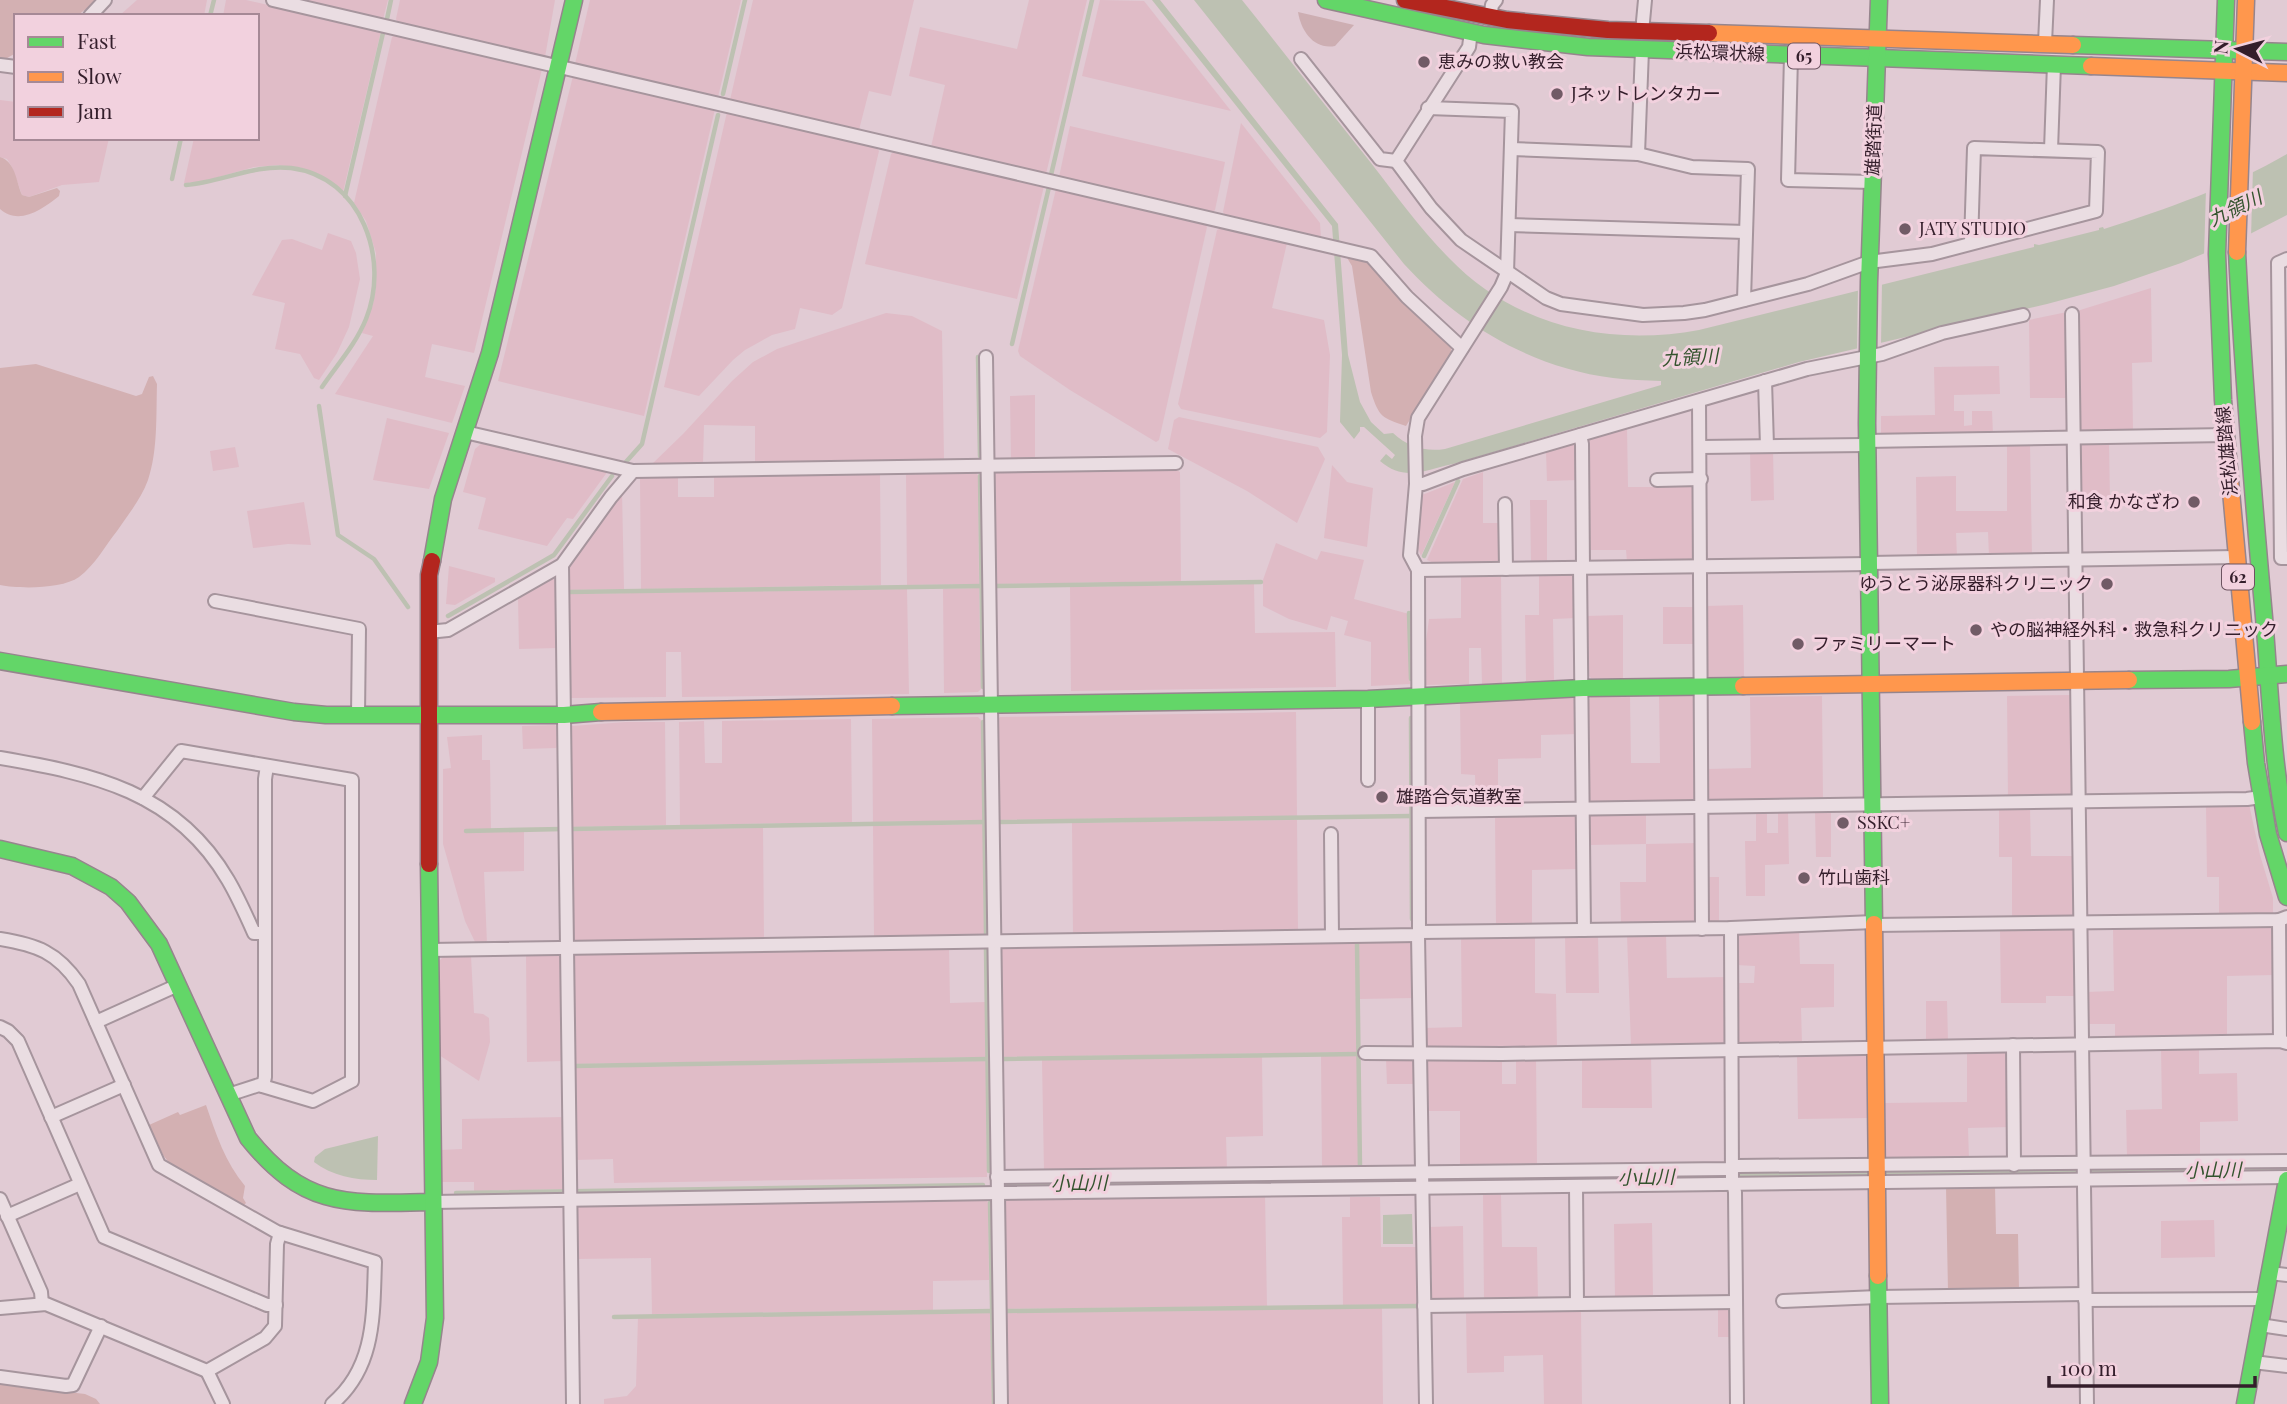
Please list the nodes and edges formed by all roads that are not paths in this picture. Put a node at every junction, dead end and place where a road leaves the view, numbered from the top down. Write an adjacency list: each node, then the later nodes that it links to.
1 (105, 0): 12 (street)
2 (273, 0): 26 (street)
3 (574, 0): 26 (street)
4 (1326, 0): 14 (street, 浜松環状線 / 65)
5 (1405, 0): 13 (street, 浜松環状線 / 65)
6 (1496, 0): 13 (street)
7 (1645, 0): 15 (street)
8 (1879, 0): 16 (street, 雄踏街道)
9 (2047, 0): 17 (street)
10 (2226, 0): 18 (street, 浜松雄踏線 / 62)
11 (2246, 0): 20 (street, 浜松雄踏線 / 62)
12 (92, 14)
13 (1490, 18): 15 (street, 浜松環状線 / 65)
14 (1471, 32): 19 (street, 浜松環状線 / 65); 30 (street)
15 (1642, 32): 16 (street, 浜松環状線 / 65)
16 (1878, 37): 17 (street, 浜松環状線 / 65); 24 (street, 雄踏街道)
17 (2045, 43): 18 (street, 浜松環状線 / 65)
18 (2224, 49): 20 (street, 浜松環状線 / 65); 27 (street, 浜松雄踏線 / 62)
19 (1642, 50): 22 (street, 浜松環状線 / 65); 33 (street)
20 (2244, 50): 21 (street, 浜松環状線 / 65); 28 (street, 浜松雄踏線 / 62)
21 (2287, 52)
22 (1791, 56): 24 (street, 浜松環状線 / 65); 35 (street)
23 (1301, 59): 34 (street)
24 (1877, 59): 25 (street, 浜松環状線 / 65); 35 (street, 雄踏街道)
25 (2054, 64): 27 (street, 浜松環状線 / 65); 32 (street)
26 (559, 66): 45 (street); 50 (street)
27 (2223, 70): 28 (street, 浜松環状線 / 65); 52 (street, 浜松雄踏線 / 62)
28 (2243, 71): 29 (street, 浜松環状線 / 65); 78 (street, 浜松雄踏線 / 62)
29 (2287, 74)
30 (1428, 108): 31 (street); 34 (street)
31 (1511, 149): 33 (street); 36 (street)
32 (2051, 150): 38 (street); 38 (street)
33 (1639, 154): 37 (street)
34 (1396, 161): 41 (street)
35 (1872, 182): 40 (street, 雄踏街道)
36 (1509, 225): 37 (street); 41 (street)
37 (1746, 232): 42 (street)
38 (1972, 243): 40 (street)
39 (2287, 259): 53 (street)
40 (1869, 262): 42 (street); 46 (street, 雄踏街道)
41 (1507, 273): 42 (street); 45 (street)
42 (1744, 300)
43 (2072, 314): 54 (street)
44 (2024, 315): 46 (street)
45 (1462, 348): 61 (street)
46 (1867, 355): 48 (street); 55 (street, 雄踏街道)
47 (986, 357): 59 (street)
48 (1765, 381): 49 (street); 56 (street)
49 (1699, 401): 51 (street); 57 (street)
50 (465, 432): 60 (street); 75 (street)
51 (1580, 435): 61 (street); 71 (street)
52 (2225, 435): 54 (street); 65 (street, 浜松雄踏線 / 62)
53 (2283, 435): 66 (street)
54 (2074, 438): 55 (street); 67 (street)
55 (1865, 443): 56 (street); 68 (street, 雄踏街道)
56 (1767, 446): 57 (street)
57 (1700, 447): 62 (street)
58 (1176, 463): 59 (street)
59 (987, 466): 60 (street); 86 (street)
60 (633, 471): 69 (street)
61 (1417, 478): 73 (street)
62 (1701, 479): 63 (street); 70 (street)
63 (1657, 480)
64 (1505, 504): 72 (street)
65 (2236, 557): 67 (street); 79 (street, 浜松雄踏線 / 62)
66 (2287, 558)
67 (2076, 560): 68 (street); 80 (street)
68 (1869, 564): 70 (street); 81 (street, 雄踏街道)
69 (562, 565): 75 (street); 89 (street)
70 (1701, 566): 71 (street); 82 (street)
71 (1581, 568): 72 (street); 83 (street)
72 (1506, 569): 73 (street)
73 (1418, 570): 84 (street)
74 (215, 601): 87 (street)
75 (428, 632): 88 (street)
76 (0, 661): 87 (street)
77 (2287, 674): 78 (street)
78 (2269, 675): 79 (street); 100 (street, 浜松雄踏線 / 62)
79 (2247, 677): 80 (street); 93 (street, 浜松雄踏線 / 62)
80 (2078, 681): 81 (street); 95 (street)
81 (1871, 684): 82 (street); 96 (street, 雄踏街道)
82 (1701, 686): 83 (street); 97 (street)
83 (1583, 688): 84 (street); 98 (street)
84 (1419, 696): 85 (street); 99 (street)
85 (1368, 699): 86 (street); 92 (street)
86 (990, 705): 89 (street); 114 (street)
87 (358, 715): 88 (street)
88 (428, 715): 89 (street); 116 (street)
89 (564, 715): 115 (street)
90 (0, 758): 94 (street)
91 (267, 766): 94 (street); 110 (street); 128 (street)
92 (1368, 780)
93 (2261, 797): 95 (street); 103 (street, 浜松雄踏線 / 62)
94 (143, 798): 110 (street)
95 (2079, 802): 96 (street); 105 (street)
96 (1872, 806): 97 (street); 106 (street, 雄踏街道)
97 (1702, 807): 98 (street); 108 (street)
98 (1583, 809): 99 (street); 109 (street)
99 (1419, 811): 111 (street)
100 (2287, 833)
101 (1331, 834): 112 (street)
102 (0, 849): 117 (street)
103 (2287, 897)
104 (2283, 919): 105 (street); 120 (street)
105 (2080, 923): 106 (street); 121 (street)
106 (1874, 924): 107 (street); 123 (street, 雄踏街道)
107 (1731, 928): 108 (street); 124 (street)
108 (1702, 929): 109 (street)
109 (1584, 930): 111 (street)
110 (265, 933): 128 (street)
111 (1418, 934): 112 (street); 125 (street)
112 (1332, 936): 114 (street)
113 (0, 939): 118 (street)
114 (993, 941): 115 (street); 136 (street)
115 (568, 948): 116 (street); 144 (street)
116 (430, 950): 146 (street)
117 (178, 985): 118 (street); 129 (street)
118 (96, 1022): 127 (street)
119 (0, 1027): 130 (street)
120 (2284, 1042): 121 (street)
121 (2081, 1044): 122 (street); 133 (street)
122 (2013, 1045): 123 (street); 132 (street)
123 (1875, 1047): 124 (street); 134 (street, 雄踏街道)
124 (1732, 1049): 125 (street); 135 (street)
125 (1420, 1052): 126 (street); 138 (street)
126 (1365, 1053)
127 (124, 1085): 130 (street); 148 (street)
128 (263, 1086): 129 (street)
129 (228, 1095): 146 (street)
130 (51, 1117): 141 (street)
131 (2287, 1161): 133 (street)
132 (2014, 1165): 133 (street); 134 (street)
133 (2083, 1172): 134 (street); 139 (street); 152 (street)
134 (1877, 1174): 135 (street); 135 (street); 151 (street, 雄踏街道)
135 (1733, 1176): 137 (street); 142 (street); 155 (street)
136 (997, 1177): 140 (street); 143 (street)
137 (1478, 1178): 138 (street); 142 (street)
138 (1422, 1179): 140 (street); 159 (street)
139 (2287, 1179): 149 (street)
140 (1229, 1181): 143 (street)
141 (80, 1184): 147 (street); 158 (street)
142 (1576, 1186): 157 (street)
143 (997, 1193): 144 (street); 172 (street)
144 (571, 1194): 146 (street); 171 (street)
145 (0, 1199): 147 (street)
146 (433, 1202): 170 (street)
147 (7, 1216): 156 (street)
148 (280, 1233): 158 (street); 169 (street)
149 (2270, 1272): 150 (street); 153 (street)
150 (2287, 1275)
151 (1878, 1297): 152 (street); 154 (street); 175 (street, 雄踏街道)
152 (2085, 1297): 153 (street); 176 (street)
153 (2265, 1299): 161 (street)
154 (1783, 1301)
155 (1736, 1302): 157 (street); 174 (street)
156 (43, 1304): 160 (street); 162 (street)
157 (1577, 1304): 159 (street)
158 (276, 1305): 166 (street)
159 (1424, 1306): 173 (street)
160 (0, 1308)
161 (2260, 1325): 163 (street); 164 (street)
162 (101, 1326): 166 (street); 167 (street)
163 (2287, 1329)
164 (2253, 1362): 165 (street); 177 (street)
165 (2287, 1366)
166 (206, 1371): 168 (street)
167 (0, 1377)
168 (223, 1404)
169 (332, 1404)
170 (413, 1404)
171 (573, 1404)
172 (1001, 1404)
173 (1426, 1404)
174 (1737, 1404)
175 (1880, 1404)
176 (2087, 1404)
177 (2245, 1404)

